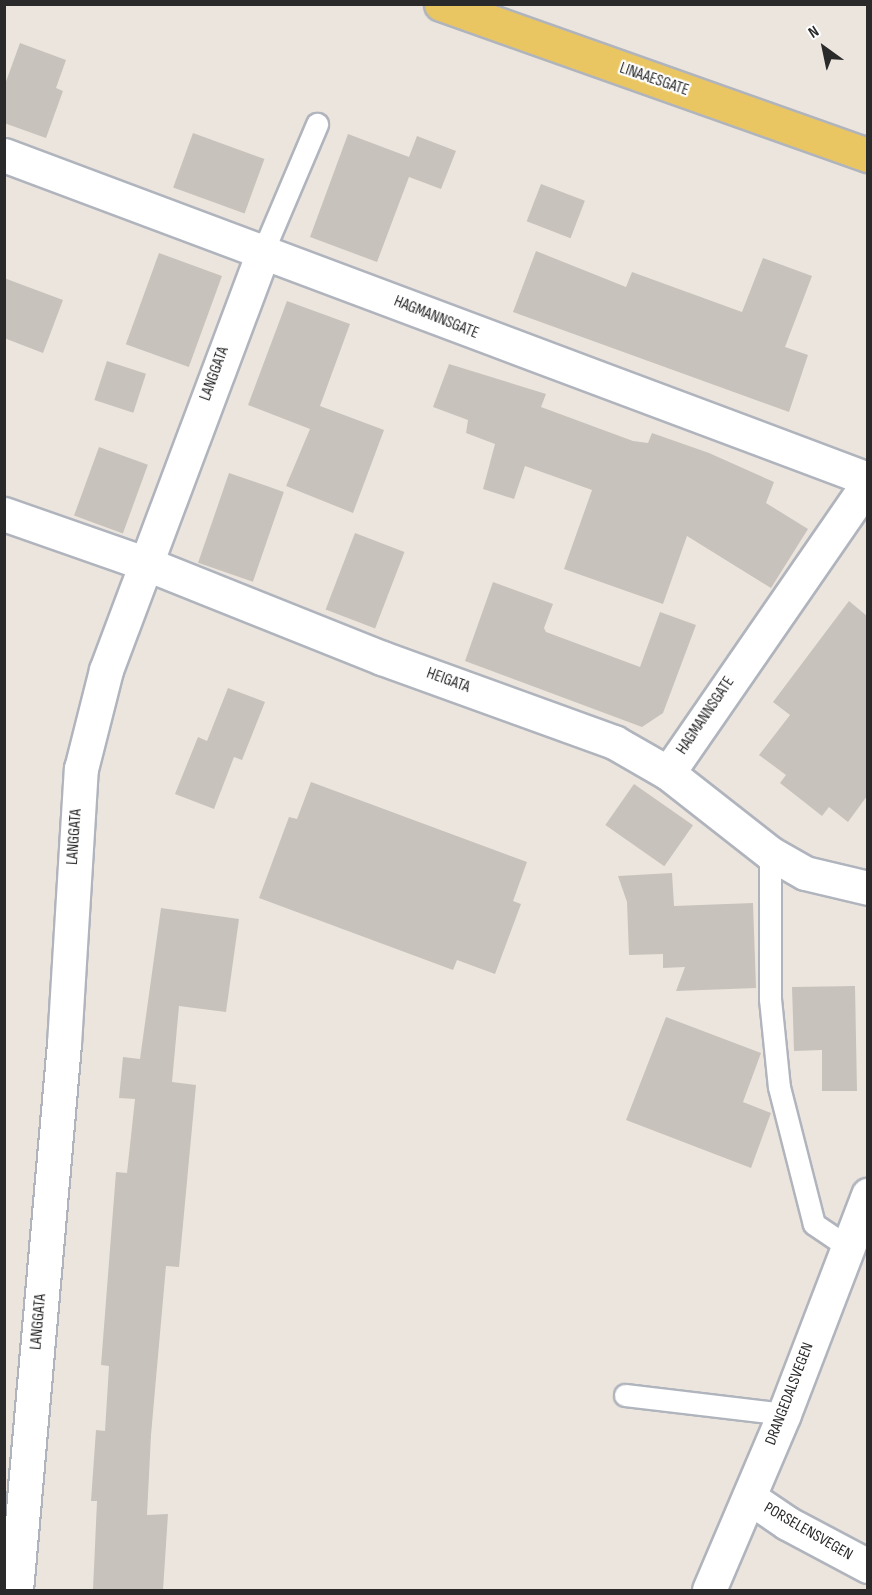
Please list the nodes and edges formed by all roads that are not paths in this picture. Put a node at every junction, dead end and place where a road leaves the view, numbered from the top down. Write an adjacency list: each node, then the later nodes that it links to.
1 (441, 4): 4 (main road, LINAAESGATE)
2 (317, 124): 5 (lane, LANGGATA)
3 (4, 155): 5 (street, HAGMANNSGATE)
4 (867, 155)
5 (264, 249): 6 (street, HAGMANNSGATE); 8 (street, LANGGATA)
6 (867, 481): 9 (street, HAGMANNSGATE)
7 (4, 514): 8 (street, HEIGATA)
8 (147, 564): 9 (street, HEIGATA); 18 (street, LANGGATA)
9 (668, 773): 10 (street, HEIGATA)
10 (770, 853): 11 (street, HEIGATA); 13 (lane)
11 (867, 888)
12 (867, 1195): 13 (street, DRANGEDALSVEGEN)
13 (847, 1246): 15 (street, DRANGEDALSVEGEN)
14 (625, 1395): 15 (lane)
15 (784, 1414): 16 (street, DRANGEDALSVEGEN)
16 (748, 1497): 17 (street, PORSELENSVEGEN); 19 (street, DRANGEDALSVEGEN)
17 (867, 1566)
18 (16, 1590)
19 (709, 1590)

